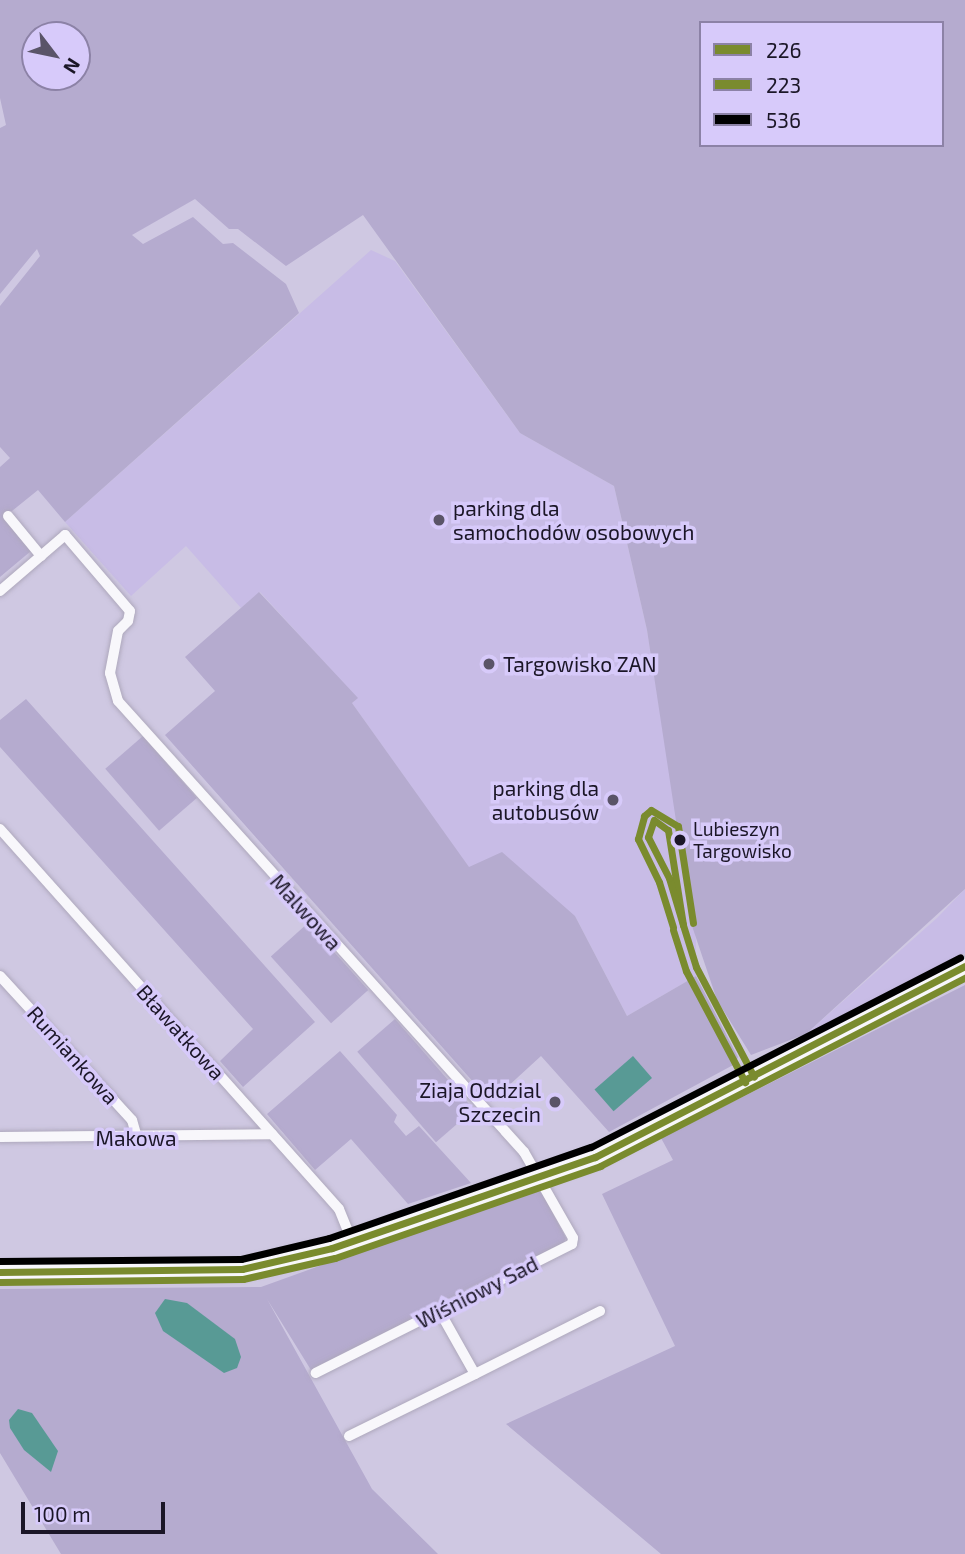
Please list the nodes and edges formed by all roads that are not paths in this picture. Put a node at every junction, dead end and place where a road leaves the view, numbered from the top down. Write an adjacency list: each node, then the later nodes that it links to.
1 (8, 516): 2 (street)
2 (41, 555): 3 (street); 10 (street, Malwowa)
3 (0, 591)
4 (0, 829): 7 (street, Bławatkowa)
5 (965, 966): 10 (main road)
6 (0, 976): 9 (street, Rumiankowa)
7 (272, 1134): 9 (street, Makowa); 11 (street, Bławatkowa)
8 (0, 1137): 9 (street, Makowa)
9 (137, 1138)
10 (541, 1178): 11 (main road); 14 (street, Wiśniowy Sad)
11 (352, 1241): 12 (main road)
12 (0, 1272)
13 (600, 1311): 16 (street)
14 (440, 1312): 15 (street, Wiśniowy Sad); 16 (street)
15 (316, 1373)
16 (475, 1374): 17 (street)
17 (349, 1436)

